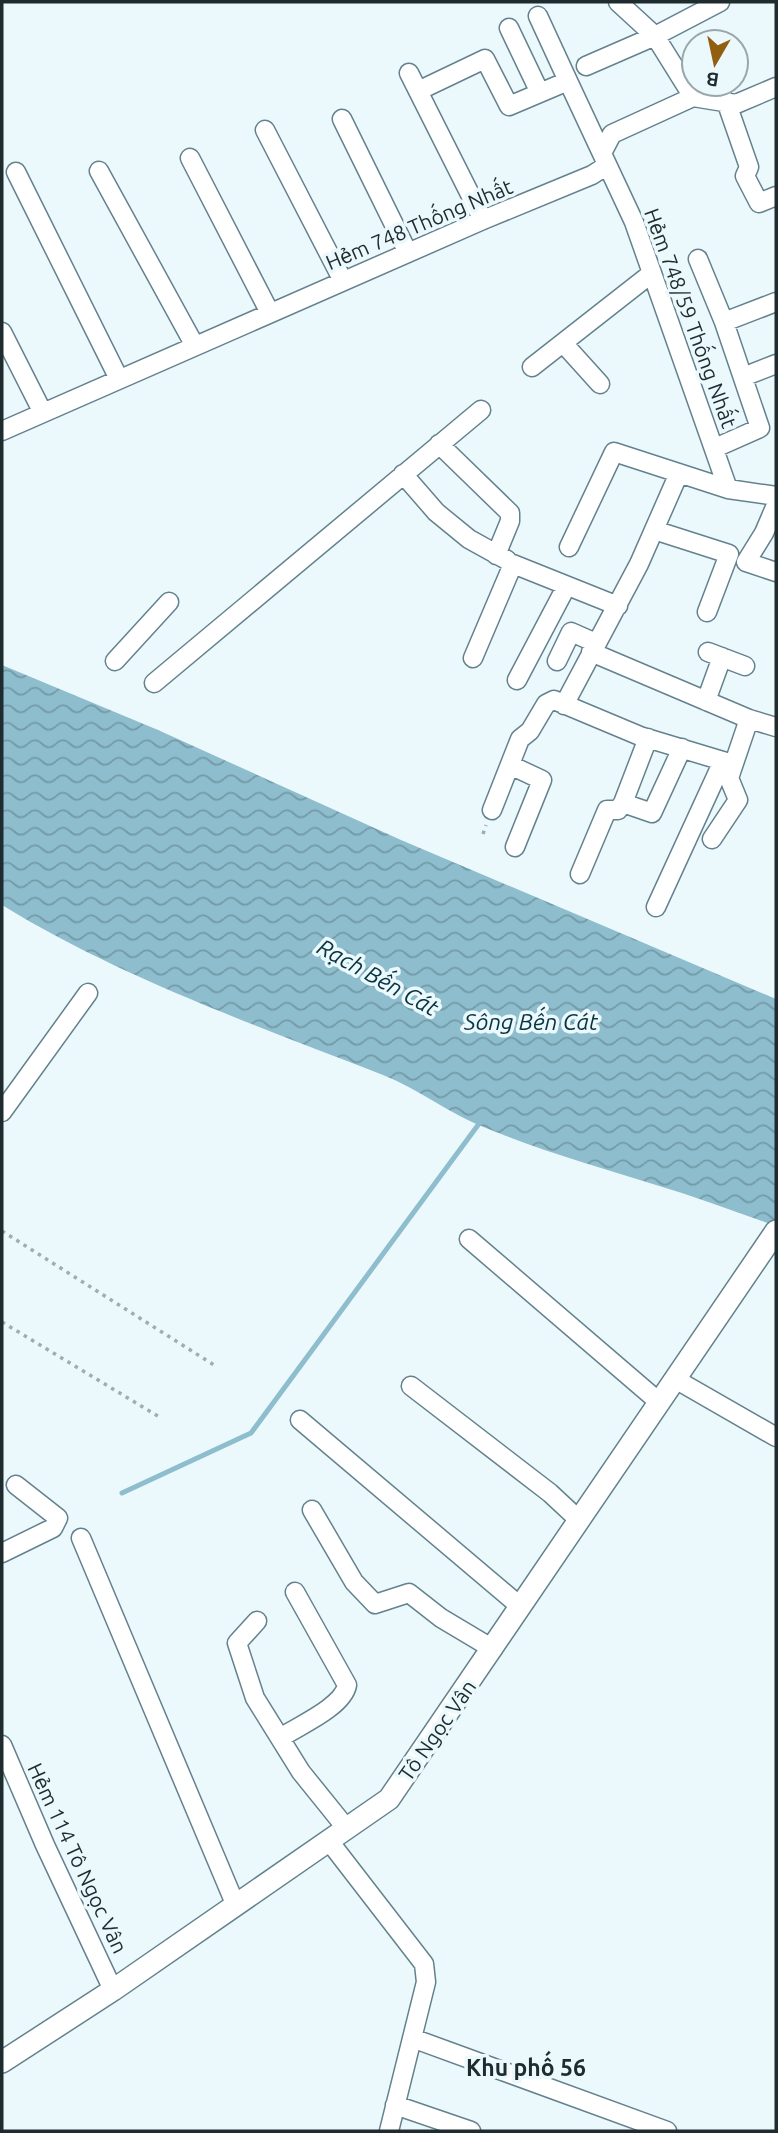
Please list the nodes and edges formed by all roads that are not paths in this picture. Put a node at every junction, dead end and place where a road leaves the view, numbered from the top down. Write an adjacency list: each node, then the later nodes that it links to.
1 (618, 2): 5 (street)
2 (720, 2): 5 (street)
3 (538, 16): 9 (street, Hẻm 748/59 Thống Nhất)
4 (509, 29): 12 (street)
5 (655, 36): 6 (street); 8 (street)
6 (586, 66)
7 (409, 72): 11 (street)
8 (680, 76)
9 (568, 81): 12 (street); 19 (street, Hẻm 748/59 Thống Nhất)
10 (776, 87): 15 (street)
11 (418, 91): 12 (street); 23 (street)
12 (540, 93)
13 (691, 98): 19 (street, Hẻm 748 Thống Nhất)
14 (701, 98): 15 (street)
15 (726, 101): 22 (street)
16 (342, 119): 24 (street)
17 (265, 130): 27 (street)
18 (190, 158): 29 (street)
19 (604, 159): 23 (street, Hẻm 748 Thống Nhất); 26 (street, Hẻm 748/59 Thống Nhất)
20 (99, 171): 33 (street)
21 (16, 172): 37 (street)
22 (776, 196)
23 (484, 220): 24 (street, Hẻm 748 Thống Nhất)
24 (408, 253): 27 (street, Hẻm 748 Thống Nhất)
25 (698, 259): 30 (street)
26 (652, 274): 32 (street); 43 (street, Hẻm 748/59 Thống Nhất)
27 (343, 281): 29 (street, Hẻm 748 Thống Nhất)
28 (776, 302): 30 (street)
29 (270, 313): 33 (street, Hẻm 748 Thống Nhất)
30 (724, 321): 36 (street)
31 (2, 332): 40 (street)
32 (563, 343): 35 (street); 38 (street)
33 (195, 346): 37 (street, Hẻm 748 Thống Nhất)
34 (776, 364): 36 (street)
35 (533, 367)
36 (743, 377): 43 (street)
37 (119, 379): 40 (street, Hẻm 748 Thống Nhất)
38 (600, 384)
39 (481, 410): 42 (street)
40 (43, 413): 41 (street, Hẻm 748 Thống Nhất)
41 (3, 428)
42 (439, 444): 45 (street); 51 (street)
43 (715, 448): 46 (street, Hẻm 748/59 Thống Nhất)
44 (679, 473): 46 (street); 49 (street); 50 (street)
45 (403, 474): 51 (street); 64 (street)
46 (728, 489): 47 (street)
47 (776, 496)
48 (776, 505): 53 (street)
49 (654, 530): 56 (street); 57 (street)
50 (569, 547)
51 (496, 555): 52 (street)
52 (513, 564): 54 (street); 59 (street)
53 (776, 572)
54 (566, 587): 56 (street); 63 (street)
55 (169, 602): 60 (street)
56 (618, 606): 58 (street)
57 (707, 612)
58 (594, 647): 61 (street); 65 (street); 66 (street)
59 (473, 658)
60 (115, 661)
61 (557, 661)
62 (745, 666): 65 (street)
63 (517, 680)
64 (154, 683)
65 (706, 701): 67 (street)
66 (564, 705): 69 (street); 72 (street)
67 (749, 719): 68 (street); 71 (street)
68 (776, 727)
69 (648, 738): 70 (street); 73 (street)
70 (681, 748): 71 (street); 73 (street)
71 (728, 762): 75 (street); 78 (street)
72 (510, 765): 74 (street); 76 (street)
73 (622, 803): 77 (street)
74 (492, 810)
75 (712, 838)
76 (515, 847)
77 (580, 874)
78 (656, 907)
79 (88, 993): 80 (street)
80 (2, 1112)
81 (776, 1231): 83 (main road, Tô Ngọc Vân)
82 (469, 1240): 85 (street)
83 (675, 1379): 85 (main road, Tô Ngọc Vân); 87 (street)
84 (411, 1386): 90 (street)
85 (659, 1402): 90 (main road, Tô Ngọc Vân)
86 (300, 1420): 94 (street)
87 (776, 1437)
88 (16, 1485): 92 (street)
89 (312, 1510): 96 (street)
90 (579, 1520): 94 (main road, Tô Ngọc Vân)
91 (81, 1538): 100 (street)
92 (2, 1553)
93 (295, 1592): 97 (street)
94 (521, 1607): 96 (main road, Tô Ngọc Vân)
95 (257, 1621): 97 (street)
96 (493, 1649): 99 (main road, Tô Ngọc Vân)
97 (280, 1738): 99 (street)
98 (2, 1745): 101 (street, Hẻm 114 Tô Ngọc Vân)
99 (338, 1835): 100 (main road, Tô Ngọc Vân); 102 (street)
100 (236, 1906): 101 (main road, Tô Ngọc Vân)
101 (113, 1990): 103 (main road, Tô Ngọc Vân)
102 (412, 2038): 104 (street); 107 (street)
103 (2, 2062)
104 (396, 2105): 105 (street); 106 (street)
105 (389, 2131)
106 (471, 2131)
107 (667, 2131)

